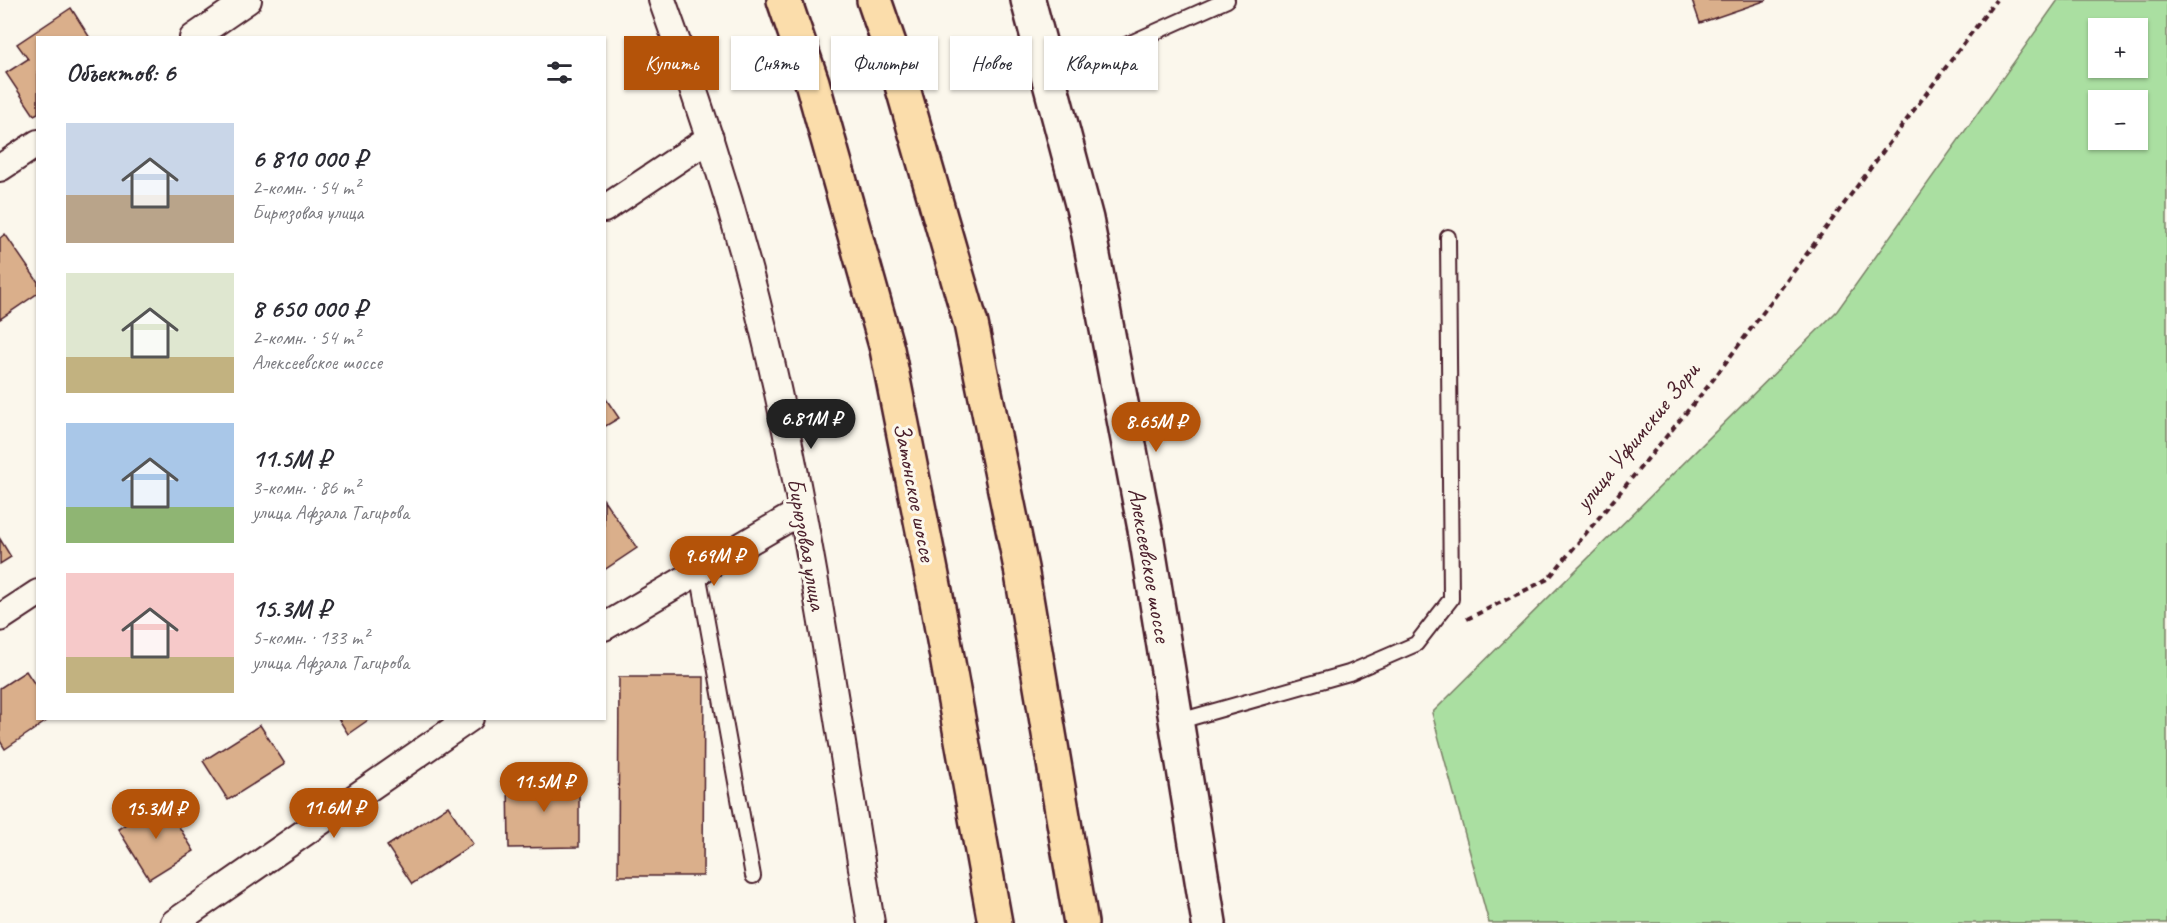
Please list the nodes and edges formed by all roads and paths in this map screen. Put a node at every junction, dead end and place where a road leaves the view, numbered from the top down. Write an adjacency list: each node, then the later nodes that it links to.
1 (248, 0): 8 (street)
2 (662, 0): 12 (street, Бирюзовая улица)
3 (784, 0): 28 (main road, Затонское шоссе)
4 (874, 0): 29 (main road)
5 (1028, 0): 10 (main road, Алексеевское шоссе)
6 (1227, 0): 9 (lane)
7 (1996, 0): 22 (path, улица Уфимские Зори)
8 (196, 36)
9 (1146, 36)
10 (1044, 57)
11 (1053, 90): 24 (main road, Алексеевское шоссе)
12 (710, 138): 15 (street); 17 (street, Бирюзовая улица)
13 (36, 144): 14 (street)
14 (0, 168)
15 (606, 208)
16 (1448, 237): 22 (lane)
17 (801, 511): 18 (street); 27 (street, Бирюзовая улица)
18 (698, 572): 21 (street); 25 (lane)
19 (36, 594): 20 (street)
20 (0, 618)
21 (606, 626)
22 (1416, 644): 24 (lane)
23 (467, 720): 26 (street)
24 (1176, 722): 30 (main road, Алексеевское шоссе)
25 (753, 876)
26 (174, 923)
27 (871, 923)
28 (994, 923)
29 (1081, 923)
30 (1209, 923)

